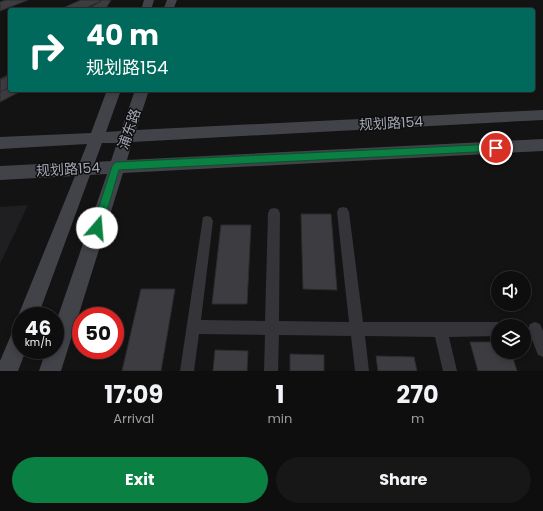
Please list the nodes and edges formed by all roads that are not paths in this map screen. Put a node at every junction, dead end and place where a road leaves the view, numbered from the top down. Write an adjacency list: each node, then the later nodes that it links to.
1 (113, 92): 5 (main road, 浦东路)
2 (141, 92): 4 (main road, 浦东路)
3 (543, 116): 4 (main road, 规划路154)
4 (127, 137): 5 (main road, 规划路154); 8 (main road, 浦东路)
5 (96, 138): 6 (main road, 规划路154); 9 (main road, 浦东路)
6 (0, 143)
7 (543, 146): 8 (main road, 规划路154)
8 (116, 166): 9 (main road, 规划路154); 24 (main road, 浦东路)
9 (85, 168): 10 (main road, 规划路154); 14 (main road, 浦东路)
10 (0, 173)
11 (343, 212): 17 (street)
12 (274, 213): 16 (street)
13 (207, 221): 15 (street)
14 (32, 307)
15 (192, 327): 16 (street); 25 (street)
16 (272, 328): 17 (street); 26 (street)
17 (358, 329): 20 (street); 27 (street)
18 (491, 329): 20 (street)
19 (534, 329): 21 (street)
20 (440, 330): 28 (street)
21 (543, 350)
22 (12, 358): 23 (main road)
23 (7, 371)
24 (50, 371)
25 (187, 371)
26 (271, 371)
27 (362, 371)
28 (450, 371)

